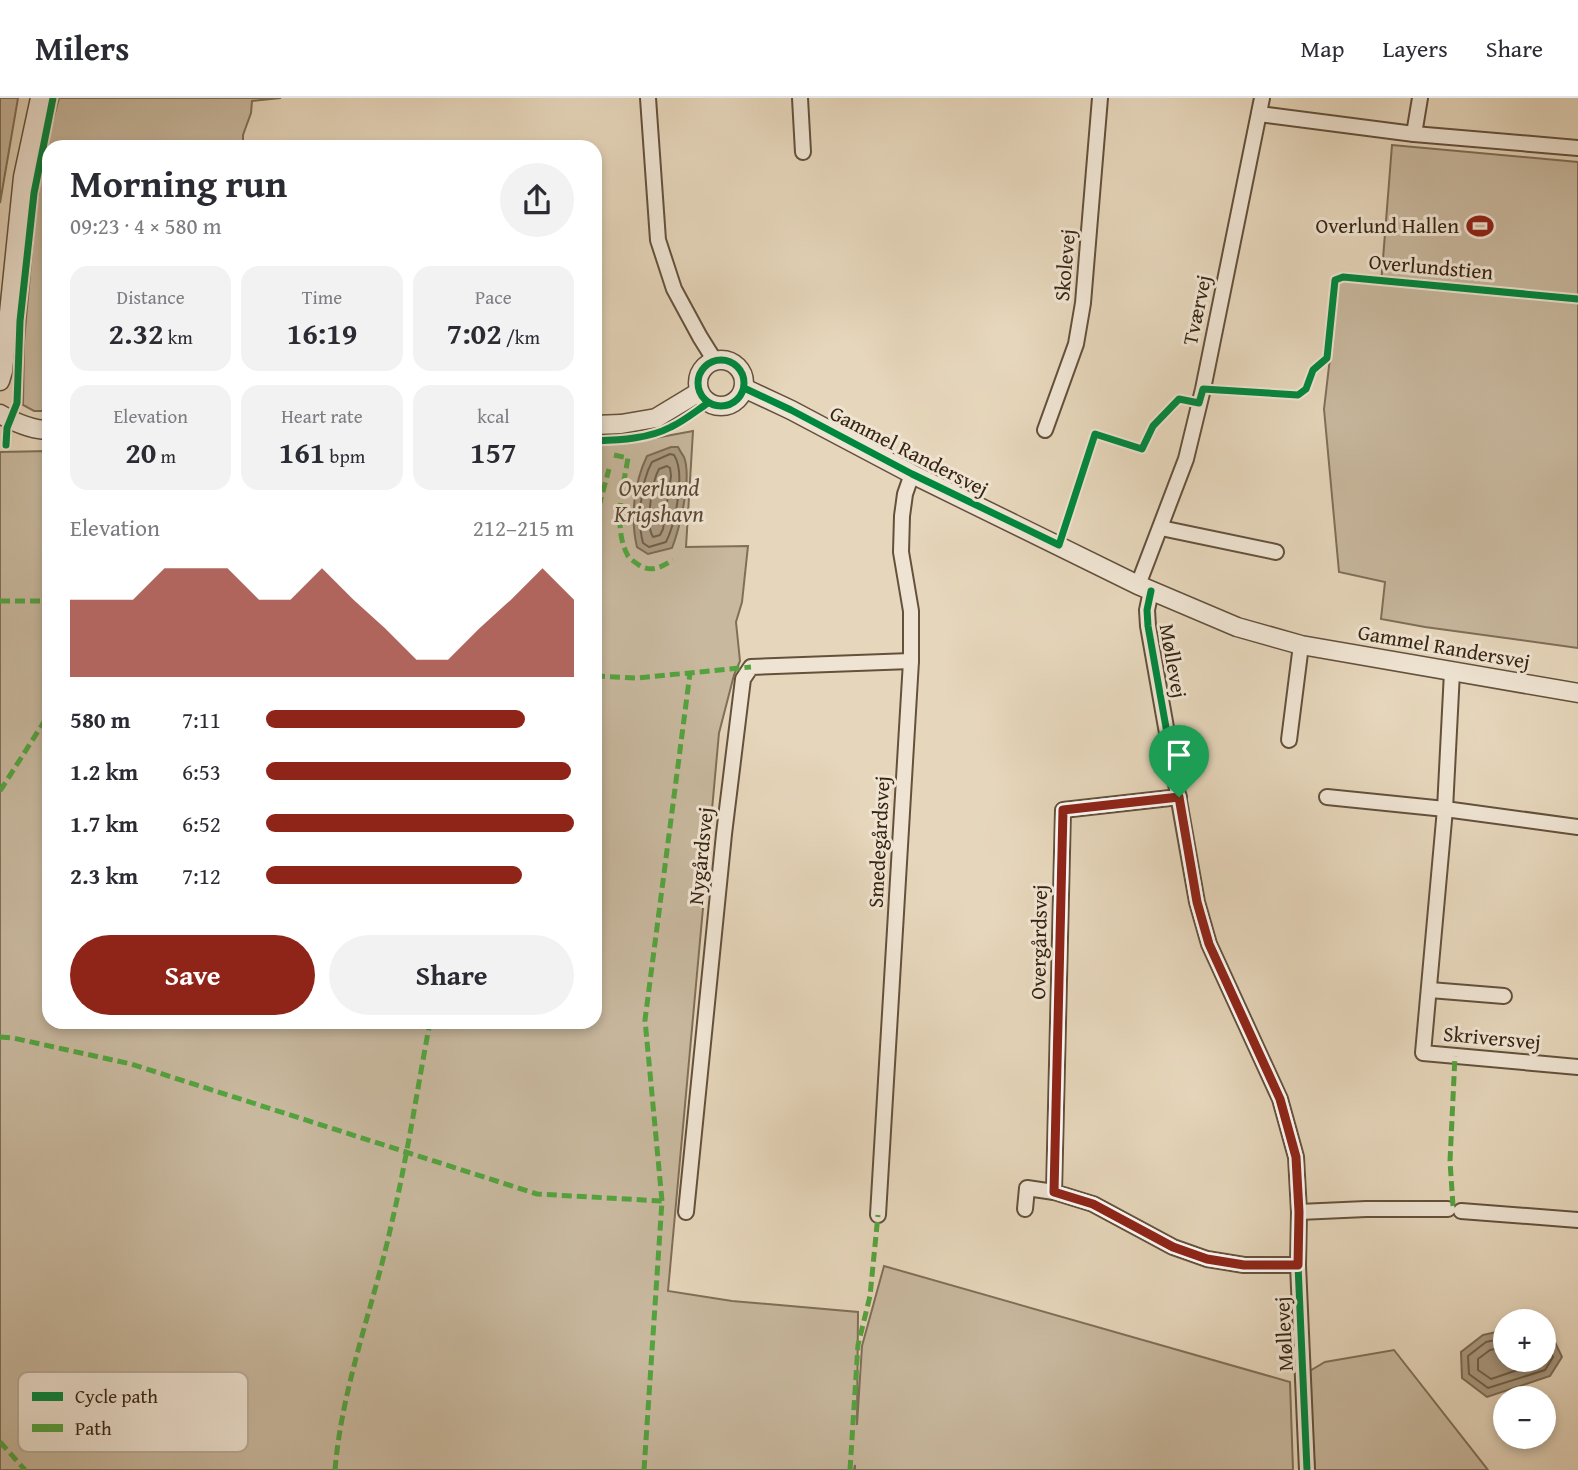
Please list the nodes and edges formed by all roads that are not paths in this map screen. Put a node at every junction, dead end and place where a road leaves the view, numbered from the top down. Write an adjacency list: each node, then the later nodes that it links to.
1 (40, 98): 12 (street)
2 (648, 98): 11 (street)
3 (800, 98): 10 (street)
4 (1100, 98): 18 (street, Skolevej)
5 (1262, 98): 7 (street, Tværvej)
6 (1420, 98): 8 (street)
7 (1259, 114): 8 (street); 20 (street, Tværvej)
8 (1414, 134): 9 (street)
9 (1578, 148)
10 (803, 152)
11 (715, 360): 13 (street); 14 (street)
12 (0, 381)
13 (744, 388): 14 (street); 19 (street, Gammel Randersvej)
14 (699, 392): 16 (street)
15 (0, 414): 17 (street)
16 (602, 425)
17 (42, 430)
18 (1045, 430)
19 (912, 474): 22 (street, Gammel Randersvej); 24 (street, Smedegårdsvej)
20 (1161, 528): 21 (street); 22 (street, Tværvej)
21 (1276, 552)
22 (1145, 588): 23 (street, Gammel Randersvej); 28 (street, Møllevej)
23 (1301, 645): 25 (street, Gammel Randersvej); 27 (street)
24 (911, 661): 37 (street, Nygårdsvej); 39 (street, Smedegårdsvej)
25 (1452, 672): 26 (street, Gammel Randersvej); 30 (street, Skriversvej)
26 (1578, 693)
27 (1289, 740)
28 (1179, 797): 35 (street, Overgårdsvej); 38 (street, Møllevej)
29 (1327, 797): 30 (street)
30 (1445, 809): 31 (street); 32 (street, Skriversvej)
31 (1578, 827)
32 (1430, 990): 33 (street, Skriversvej); 34 (street, Skriversvej)
33 (1504, 996)
34 (1578, 1067)
35 (1054, 1192): 36 (street); 41 (street)
36 (1025, 1209)
37 (686, 1212)
38 (1299, 1212): 40 (street); 41 (street, Møllevej)
39 (878, 1215)
40 (1578, 1220)
41 (1298, 1265): 42 (street, Møllevej)
42 (1307, 1470)

